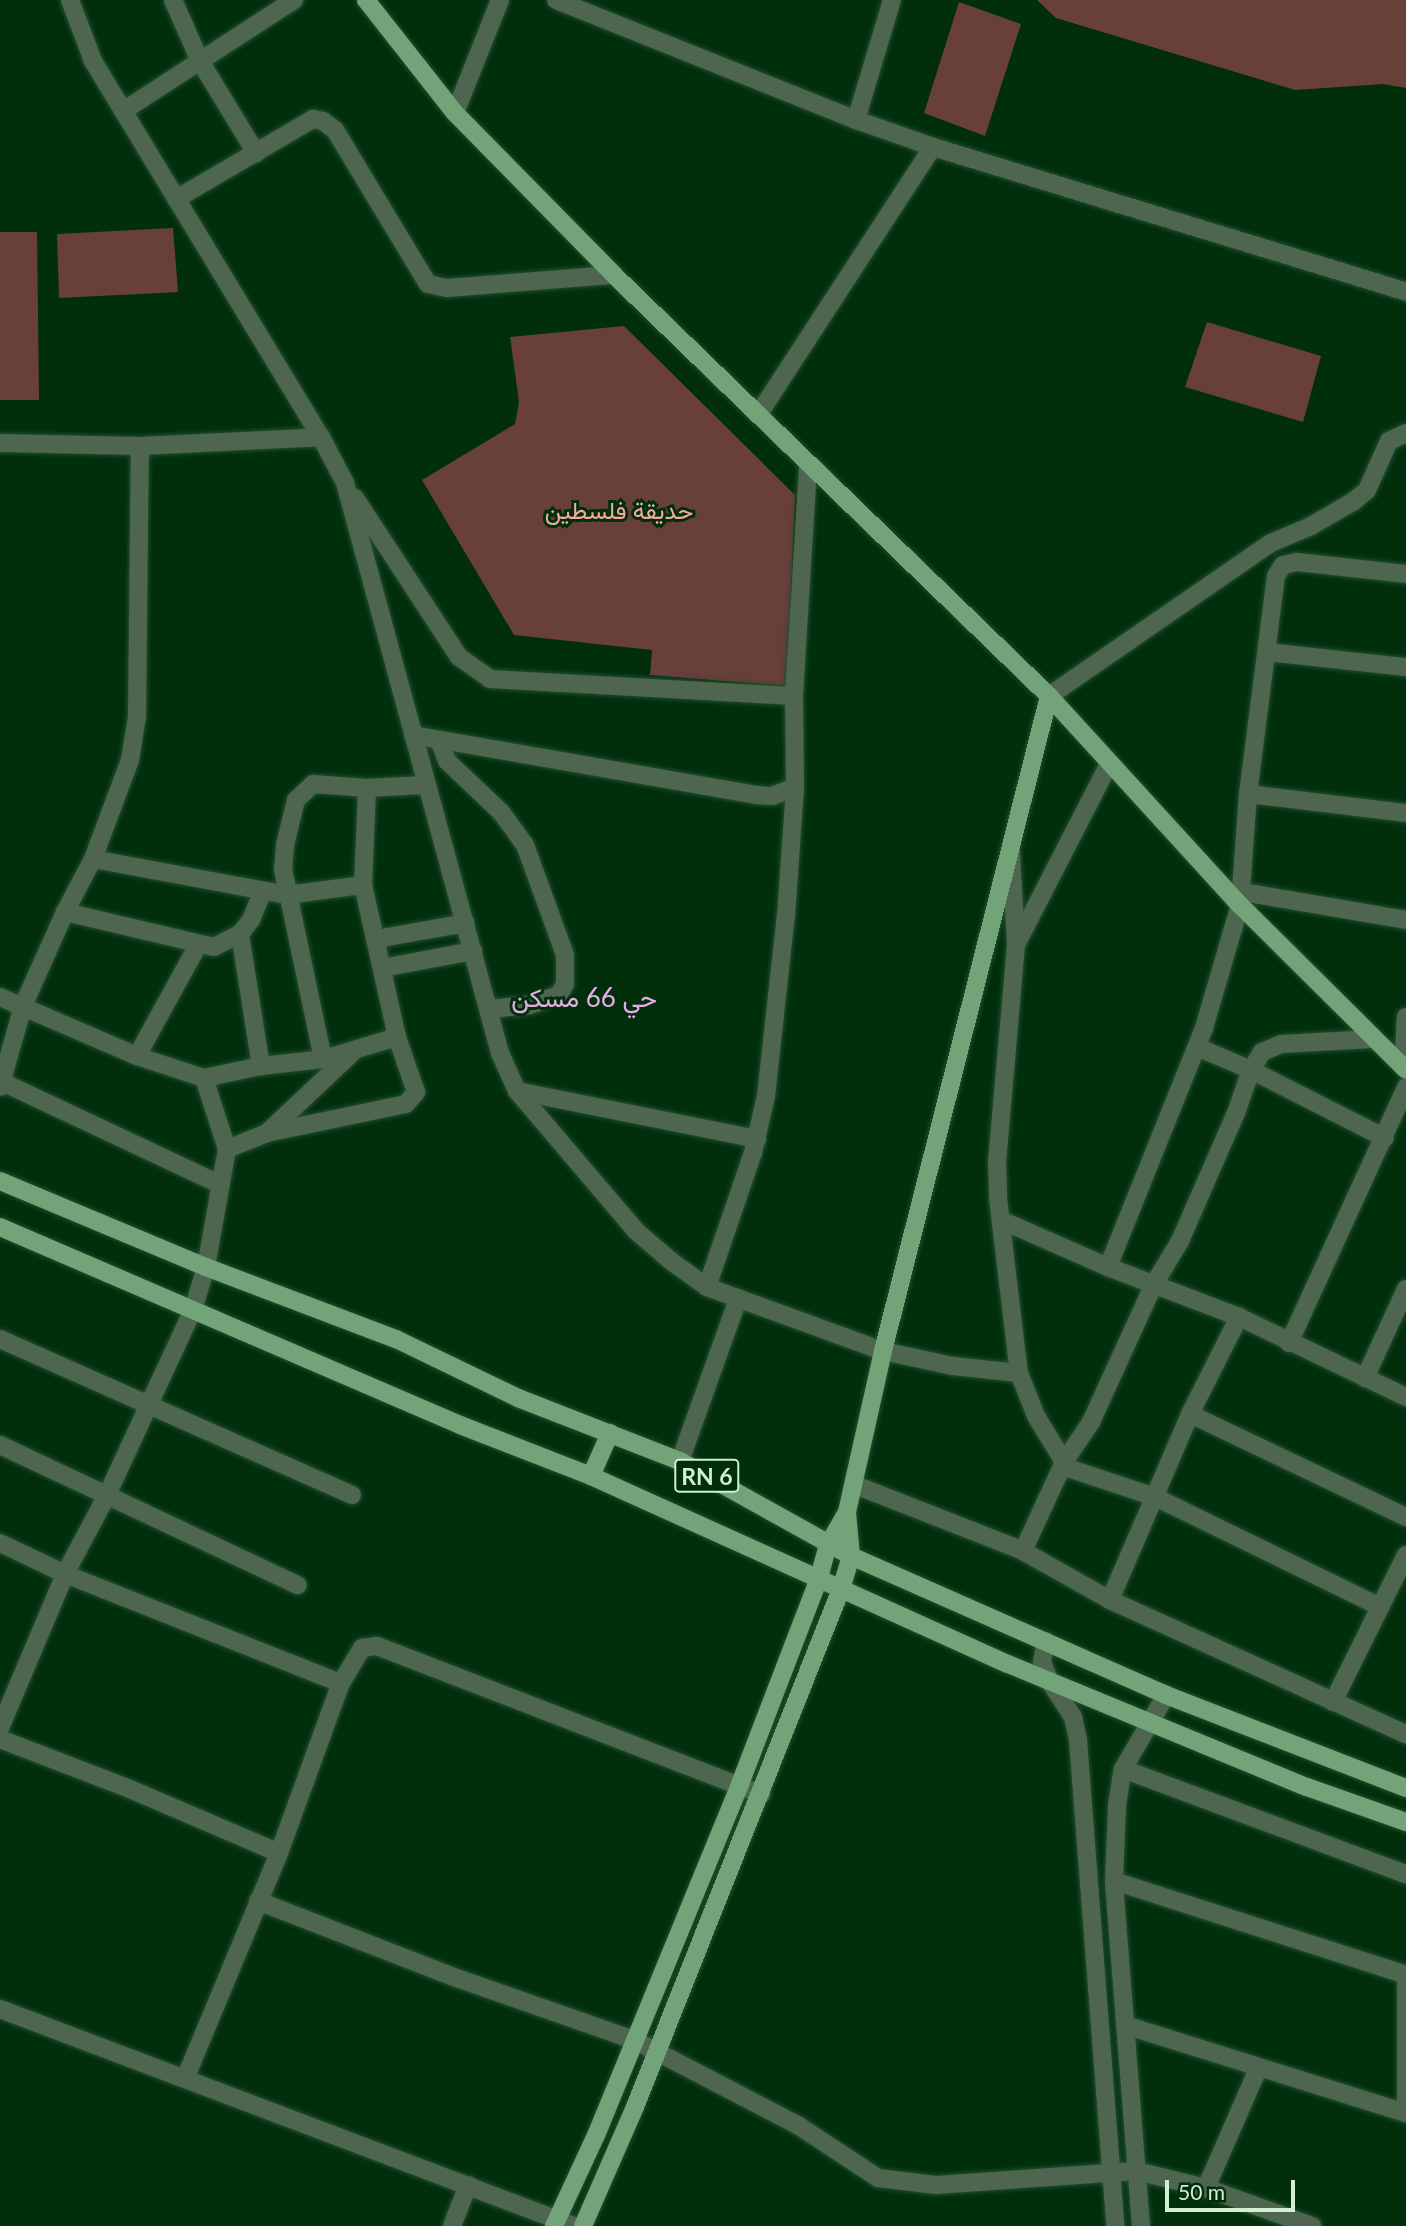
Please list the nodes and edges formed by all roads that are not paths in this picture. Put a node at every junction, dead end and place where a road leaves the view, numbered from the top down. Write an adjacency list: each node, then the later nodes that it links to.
1 (70, 0): 10 (street)
2 (173, 0): 9 (street)
3 (294, 0): 9 (street)
4 (366, 0): 8 (main road)
5 (500, 0): 11 (street)
6 (556, 0): 12 (street)
7 (892, 0): 12 (street)
8 (378, 9): 11 (main road)
9 (200, 61): 10 (street); 14 (street)
10 (123, 111): 15 (street)
11 (456, 113): 16 (main road)
12 (856, 120): 13 (street)
13 (933, 147): 17 (street); 18 (street)
14 (256, 153): 15 (street); 16 (street)
15 (176, 198): 20 (street)
16 (614, 275): 18 (main road)
17 (1406, 292)
18 (758, 415): 23 (main road)
19 (1406, 433): 28 (street)
20 (321, 437): 22 (street); 24 (street)
21 (0, 443): 22 (street)
22 (140, 446): 39 (street)
23 (808, 465): 28 (main road); 29 (street)
24 (345, 483): 29 (street); 30 (street)
25 (1406, 574): 26 (street)
26 (1267, 652): 27 (street); 36 (street)
27 (1406, 667)
28 (1049, 695): 32 (main road); 38 (main road)
29 (794, 696): 34 (street)
30 (413, 735): 31 (street); 33 (street)
31 (439, 740): 34 (street); 55 (street)
32 (1109, 764): 43 (main road); 50 (street)
33 (425, 785): 35 (street); 46 (street)
34 (795, 787): 72 (street)
35 (367, 788): 40 (street); 42 (street)
36 (1248, 794): 37 (street); 43 (street)
37 (1406, 813)
38 (1011, 845): 50 (street); 88 (main road)
39 (93, 859): 41 (street); 44 (street)
40 (363, 886): 42 (street); 48 (street)
41 (263, 891): 42 (street); 47 (street)
42 (287, 895): 63 (street)
43 (1241, 898): 45 (street); 58 (main road); 59 (street)
44 (65, 912): 49 (street); 54 (street)
45 (1406, 920)
46 (466, 923): 48 (street); 51 (street)
47 (240, 934): 49 (street); 64 (street)
48 (376, 939): 52 (street)
49 (198, 945): 61 (street)
50 (1016, 945): 76 (street)
51 (473, 951): 52 (street); 55 (street)
52 (382, 968): 57 (street)
53 (0, 996): 54 (street)
54 (23, 1006): 61 (street); 67 (street)
55 (489, 1009): 69 (street)
56 (1406, 1017): 62 (street)
57 (397, 1037): 60 (street); 70 (street)
58 (1372, 1038): 62 (main road); 65 (street)
59 (1197, 1047): 65 (street); 79 (street)
60 (354, 1051): 63 (street); 70 (street)
61 (137, 1056): 66 (street)
62 (1401, 1057)
63 (323, 1059): 64 (street)
64 (261, 1066): 66 (street)
65 (1251, 1070): 71 (street); 80 (street)
66 (204, 1078): 73 (street)
67 (1, 1083): 75 (street)
68 (1406, 1088): 71 (street)
69 (517, 1091): 72 (street); 81 (street)
70 (267, 1133): 73 (street)
71 (1385, 1138): 87 (street)
72 (757, 1139): 81 (street)
73 (227, 1149): 75 (street)
74 (0, 1181): 78 (main road, RN 6)
75 (221, 1185): 78 (street)
76 (1001, 1220): 79 (street); 89 (street)
77 (0, 1227): 84 (main road, RN 6)
78 (206, 1267): 84 (street); 94 (main road, RN 6)
79 (1108, 1267): 80 (street)
80 (1154, 1284): 85 (street); 97 (street)
81 (707, 1287): 83 (street)
82 (1406, 1289): 90 (street)
83 (738, 1299): 88 (street); 96 (street)
84 (193, 1310): 92 (street); 98 (main road, RN 6)
85 (1239, 1317): 87 (street); 93 (street)
86 (0, 1339): 92 (street)
87 (1289, 1343): 90 (street)
88 (883, 1351): 89 (street); 99 (main road)
89 (1019, 1373): 97 (street)
90 (1365, 1378): 91 (street)
91 (1406, 1397)
92 (149, 1406): 100 (street); 101 (street)
93 (1190, 1414): 102 (street); 104 (street)
94 (610, 1433): 96 (main road, RN 6); 98 (main road)
95 (0, 1445): 100 (street)
96 (680, 1461): 106 (main road, RN 6)
97 (1063, 1464): 102 (street); 107 (street)
98 (591, 1476): 111 (main road, RN 6)
99 (855, 1485): 103 (main road); 107 (street)
100 (107, 1495): 110 (street); 112 (street)
101 (352, 1495)
102 (1155, 1497): 114 (street); 115 (street)
103 (847, 1512): 106 (main road); 109 (main road)
104 (1406, 1517)
105 (0, 1543): 110 (street)
106 (828, 1545): 109 (main road, RN 6); 111 (main road)
107 (1023, 1551): 114 (street)
108 (1406, 1555): 115 (street)
109 (851, 1556): 113 (main road); 116 (main road, RN 6)
110 (65, 1574): 118 (street); 122 (street)
111 (819, 1578): 113 (main road, RN 6); 126 (main road)
112 (298, 1585)
113 (841, 1588): 117 (main road, RN 6); 128 (main road)
114 (1110, 1600): 120 (street)
115 (1381, 1607): 120 (street)
116 (1046, 1641): 117 (street); 119 (main road, RN 6)
117 (1050, 1682): 121 (main road, RN 6); 143 (street)
118 (341, 1683): 126 (street); 130 (street)
119 (1166, 1695): 121 (street); 127 (main road, RN 6)
120 (1333, 1702): 123 (street)
121 (1150, 1724): 125 (street); 129 (main road, RN 6)
122 (0, 1728)
123 (1406, 1734)
124 (0, 1739): 130 (street)
125 (1123, 1769): 131 (street); 132 (street)
126 (740, 1784): 128 (street); 137 (main road)
127 (1406, 1788)
128 (761, 1794): 138 (main road)
129 (1406, 1822)
130 (279, 1853): 133 (street)
131 (1406, 1874)
132 (1114, 1881): 134 (street); 136 (street)
133 (258, 1901): 137 (street); 140 (street)
134 (1406, 1977): 141 (street)
135 (1, 2011): 140 (street)
136 (1125, 2025): 139 (street); 142 (street)
137 (634, 2040): 138 (street); 146 (main road)
138 (656, 2050): 143 (street); 148 (main road)
139 (1258, 2069): 141 (street); 145 (street)
140 (185, 2079): 144 (street)
141 (1406, 2113)
142 (1137, 2171): 143 (street); 145 (street); 150 (street)
143 (1111, 2172): 149 (street)
144 (468, 2185): 146 (street); 147 (street)
145 (1206, 2188): 151 (street)
146 (562, 2224)
147 (452, 2226)
148 (583, 2226)
149 (1115, 2226)
150 (1142, 2226)
151 (1312, 2226)

